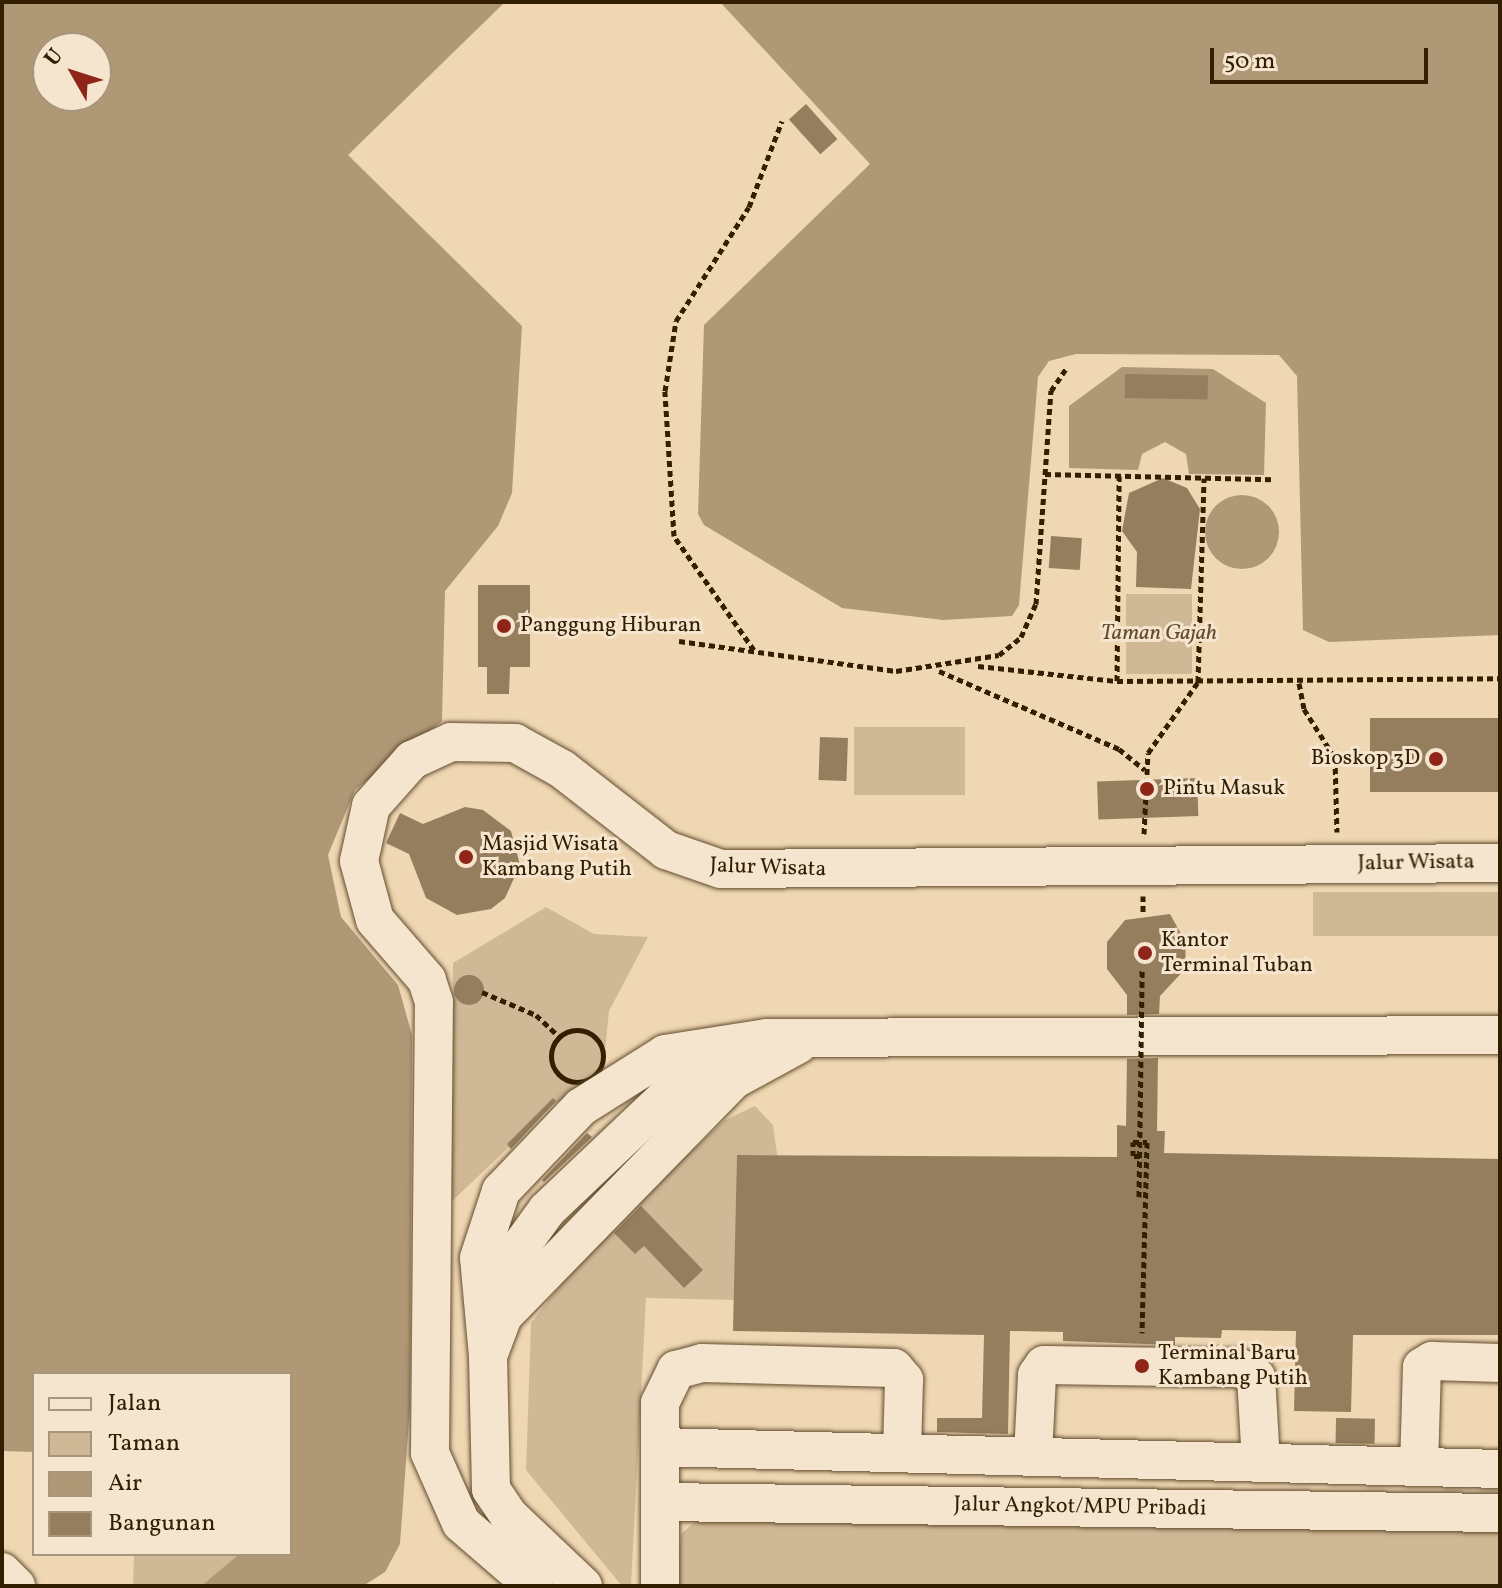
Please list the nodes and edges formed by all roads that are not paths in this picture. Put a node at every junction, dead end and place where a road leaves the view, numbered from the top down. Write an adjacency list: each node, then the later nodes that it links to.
1 (1500, 863): 16 (lane, Jalur Wisata)
2 (814, 1038): 3 (lane); 4 (lane); 4 (lane); 4 (lane)
3 (1500, 1042)
4 (488, 1356): 17 (lane)
5 (1500, 1363): 10 (lane)
6 (660, 1447): 7 (lane); 7 (lane); 12 (lane)
7 (902, 1453): 8 (lane)
8 (1033, 1455): 9 (lane); 9 (lane)
9 (1261, 1462): 10 (lane)
10 (1419, 1467): 11 (lane)
11 (1500, 1469)
12 (660, 1502): 13 (lane, Jalur Angkot/MPU Pribadi); 18 (lane)
13 (1500, 1513)
14 (2, 1572): 15 (lane)
15 (16, 1586)
16 (534, 1586)
17 (583, 1586)
18 (660, 1586)

